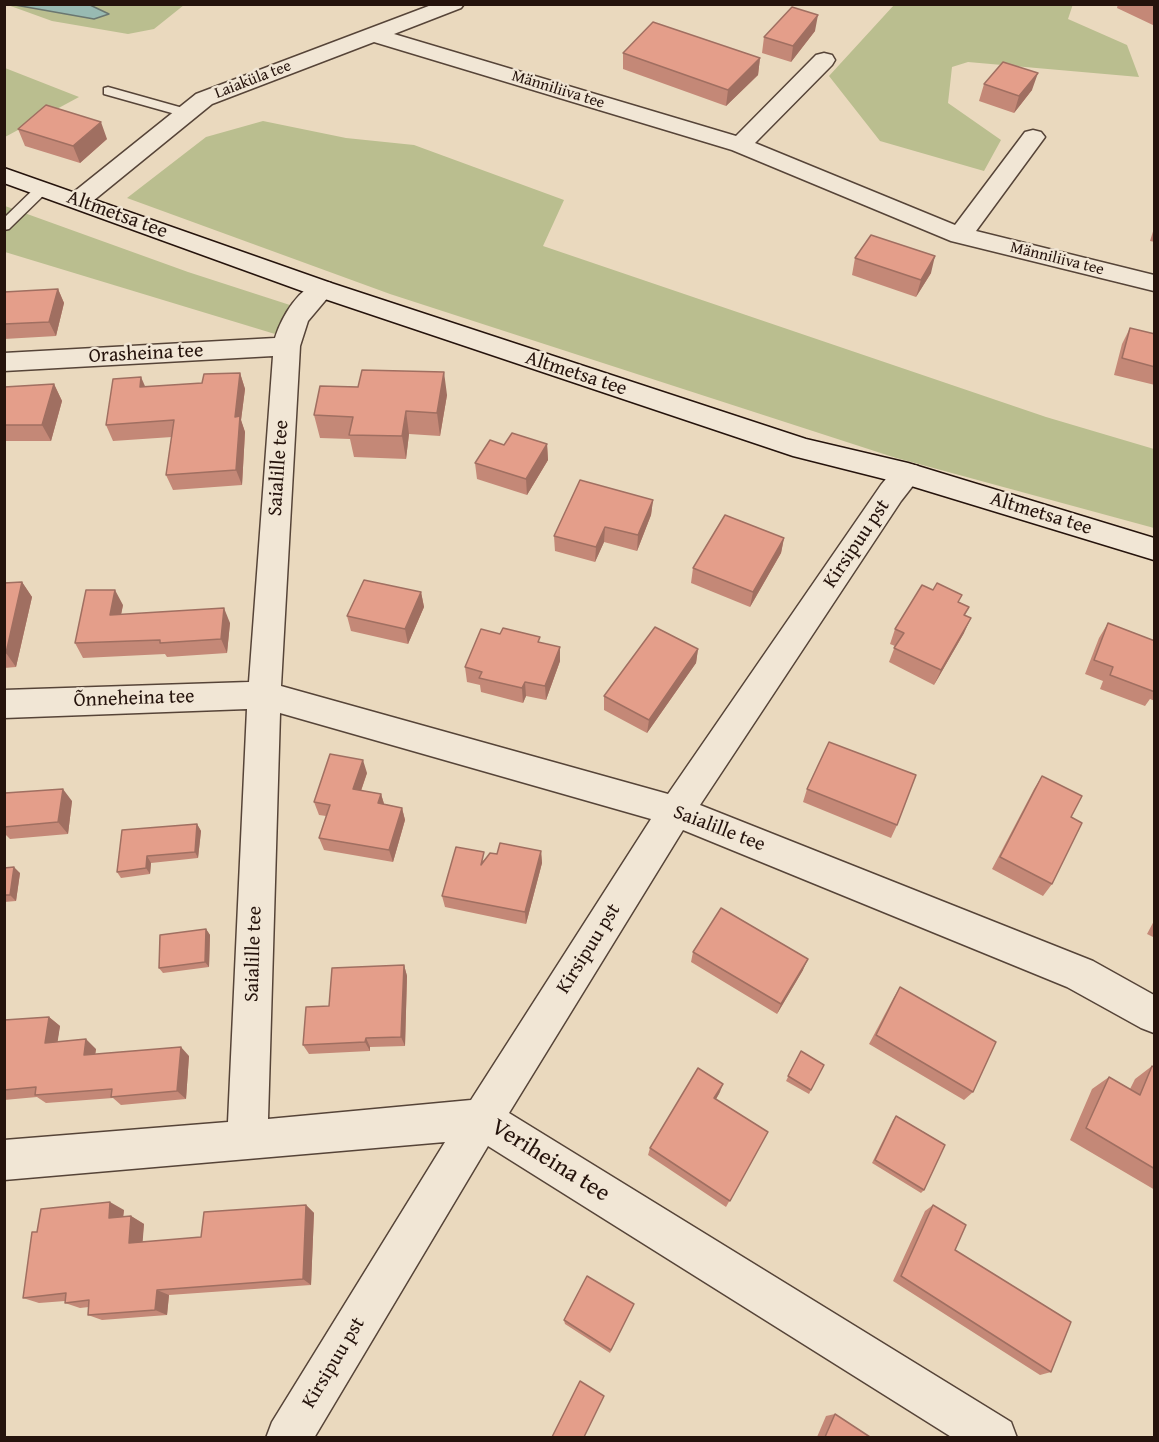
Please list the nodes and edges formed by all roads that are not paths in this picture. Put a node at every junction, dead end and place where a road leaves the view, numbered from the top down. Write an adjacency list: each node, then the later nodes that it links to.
1 (454, 4): 2 (street, Laiaküla tee)
2 (375, 35): 5 (street, Laiaküla tee); 7 (street, Männiliiva tee)
3 (824, 60): 7 (street)
4 (108, 91): 5 (lane)
5 (186, 113): 10 (street, Laiaküla tee)
6 (1032, 137): 12 (street)
7 (740, 145): 12 (street, Männiliiva tee)
8 (4, 175): 9 (street, Altmetsa tee)
9 (43, 188): 10 (street, Altmetsa tee); 11 (lane)
10 (79, 200): 14 (street, Altmetsa tee)
11 (4, 226)
12 (960, 235): 13 (street, Männiliiva tee)
13 (1155, 283)
14 (322, 289): 15 (street, Saialille tee); 17 (street, Altmetsa tee)
15 (287, 346): 16 (street, Orasheina tee); 19 (street, Saialille tee)
16 (4, 362)
17 (909, 474): 18 (street, Altmetsa tee); 21 (street, Kirsipuu pst)
18 (1155, 549)
19 (264, 695): 20 (street, Õnneheina tee); 21 (street, Saialille tee); 24 (street, Saialille tee)
20 (4, 704)
21 (676, 811): 22 (street, Saialille tee); 23 (street, Kirsipuu pst)
22 (1155, 1015)
23 (482, 1119): 24 (street, Veriheina tee); 26 (street, Kirsipuu pst); 27 (street, Veriheina tee)
24 (247, 1141): 25 (street, Veriheina tee)
25 (4, 1160)
26 (288, 1437)
27 (995, 1437)

